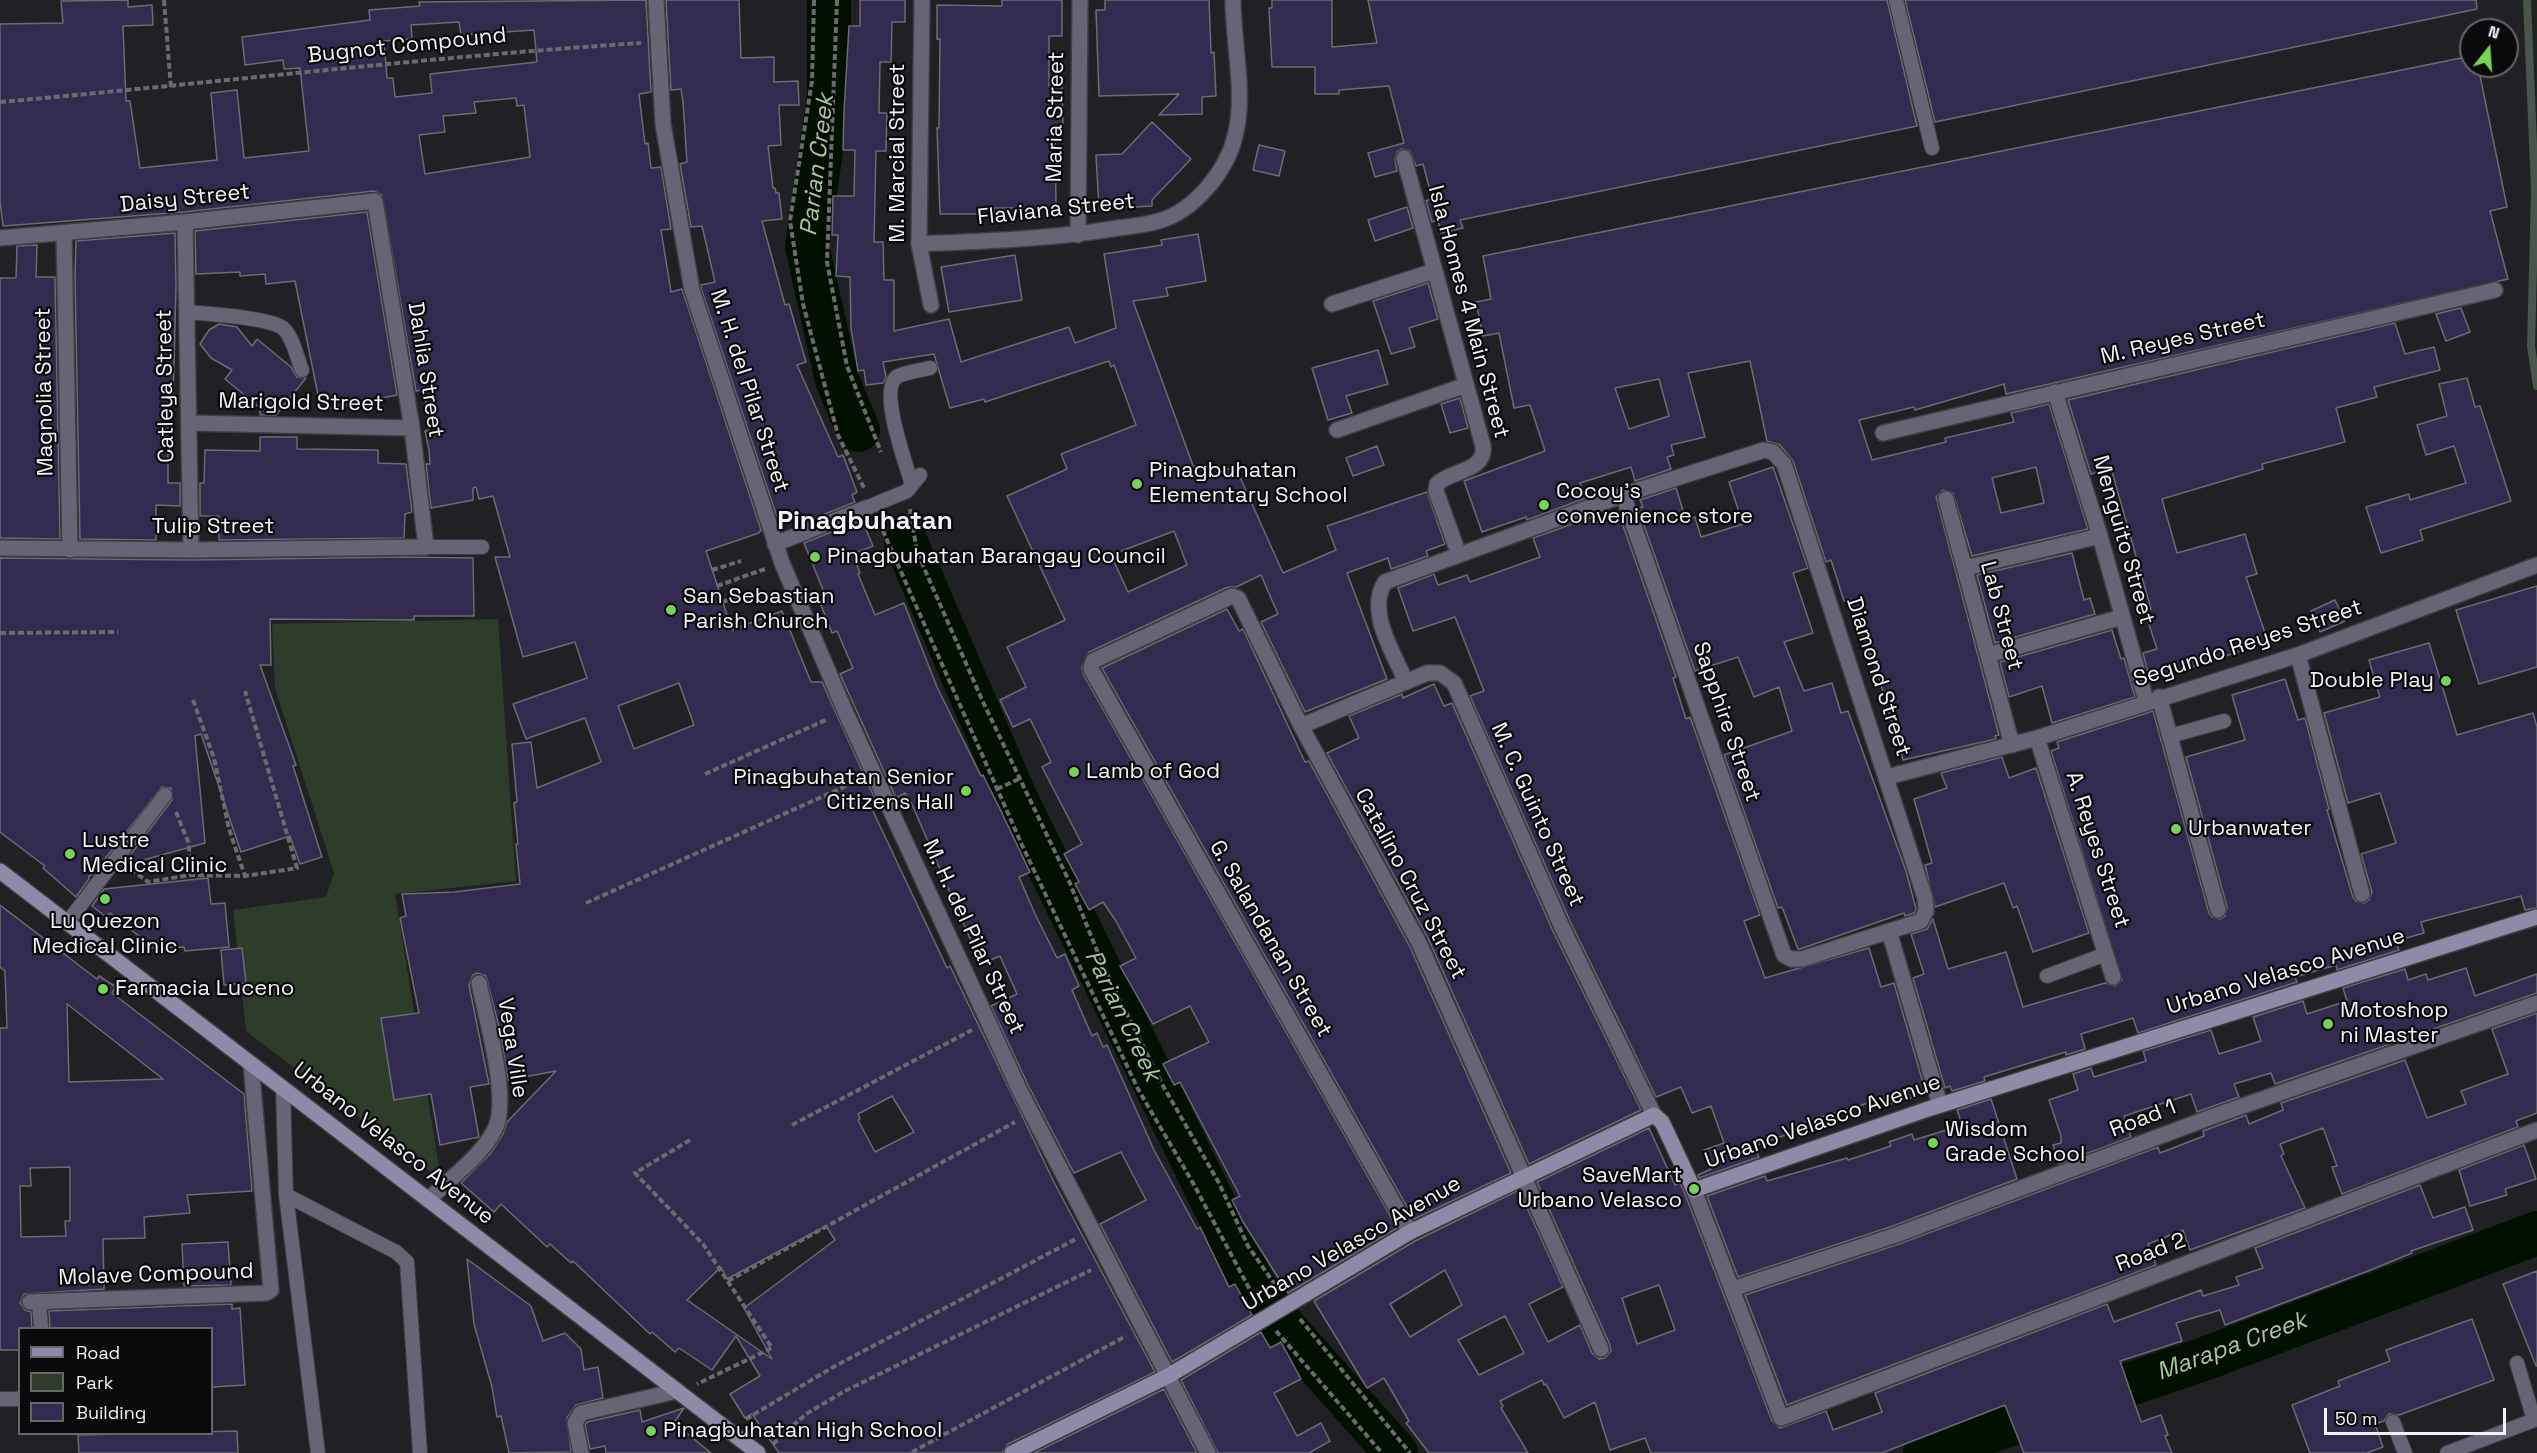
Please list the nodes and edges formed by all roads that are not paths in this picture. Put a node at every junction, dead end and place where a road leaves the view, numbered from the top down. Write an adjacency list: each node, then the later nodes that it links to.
1 (656, 0): 31 (street, M. H. del Pilar Street)
2 (922, 0): 13 (street, M. Marcial Street)
3 (1080, 0): 11 (street, Maria Street)
4 (1233, 0): 11 (street, Flaviana Street)
5 (1896, 0): 6 (lane)
6 (1932, 148)
7 (1404, 158): 14 (street, Isla Homes 4 Main Street)
8 (375, 201): 9 (street, Daisy Street); 24 (street, Dahlia Street)
9 (185, 222): 10 (street, Daisy Street); 18 (street, Catleya Street)
10 (64, 233): 12 (street, Daisy Street); 35 (street, Magnolia Street)
11 (1078, 235): 13 (street, Flaviana Street)
12 (0, 238)
13 (919, 244): 17 (street, M. Marcial Street)
14 (1434, 271): 16 (street); 21 (street, Isla Homes 4 Main Street)
15 (2494, 290): 22 (street, M. Reyes Street)
16 (1332, 304)
17 (931, 305)
18 (187, 312): 20 (lane); 23 (street, Catleya Street)
19 (930, 368): 29 (lane)
20 (302, 370)
21 (1466, 385): 25 (street); 37 (street, Isla Homes 4 Main Street)
22 (2055, 392): 26 (street, M. Reyes Street); 30 (street, Menguito Street)
23 (189, 423): 24 (street, Marigold Street); 36 (street, Catleya Street)
24 (412, 428): 32 (street, Dahlia Street)
25 (1336, 430)
26 (1883, 434)
27 (1623, 495): 37 (street); 51 (street, Diamond Street); 58 (street, Sapphire Street)
28 (1946, 499): 39 (street, Lab Street)
29 (869, 507): 31 (street)
30 (2100, 536): 39 (street); 40 (street, Menguito Street)
31 (775, 544): 79 (street, M. H. del Pilar Street)
32 (426, 547): 33 (lane); 36 (street, Tulip Street)
33 (482, 547)
34 (0, 548): 35 (street, Tulip Street)
35 (70, 550): 36 (street, Tulip Street)
36 (191, 550)
37 (1459, 555): 44 (street)
38 (2537, 565): 41 (street, Segundo Reyes Street)
39 (1965, 568): 42 (street, Lab Street)
40 (2122, 617): 42 (street); 45 (street, Menguito Street)
41 (2298, 654): 45 (street, Segundo Reyes Street); 54 (street)
42 (1988, 655): 50 (street, Lab Street)
43 (1091, 669): 47 (street, Catalino Cruz Street); 73 (street, G. Salandanan Street)
44 (1406, 682): 47 (street, M. C. Guinto Street); 67 (street, M. C. Guinto Street)
45 (2152, 699): 48 (street, Menguito Street); 49 (street, Segundo Reyes Street)
46 (2224, 721): 48 (lane)
47 (1301, 726): 69 (street, Catalino Cruz Street)
48 (2170, 736): 55 (street, Menguito Street)
49 (2037, 738): 50 (street, Segundo Reyes Street); 59 (street, A. Reyes Street)
50 (2012, 745): 51 (street, Segundo Reyes Street)
51 (1887, 777): 58 (street, Diamond Street)
52 (165, 795): 57 (lane)
53 (0, 871): 57 (main road, Urbano Velasco Avenue)
54 (2362, 894)
55 (2218, 910)
56 (2537, 917): 66 (main road, Urbano Velasco Avenue)
57 (67, 923): 64 (main road, Urbano Velasco Avenue)
58 (1889, 931): 66 (street)
59 (2106, 954): 60 (lane); 61 (street, A. Reyes Street)
60 (2047, 976)
61 (2113, 977)
62 (479, 983): 72 (street, Vega Ville)
63 (2537, 1003): 74 (street, Road 1)
64 (251, 1064): 65 (main road, Urbano Velasco Avenue); 75 (street, Molave Compound)
65 (283, 1089): 71 (lane); 72 (main road, Urbano Velasco Avenue)
66 (1940, 1105): 70 (main road, Urbano Velasco Avenue)
67 (1654, 1114): 69 (main road, Urbano Velasco Avenue); 70 (main road, Urbano Velasco Avenue)
68 (2537, 1130): 74 (street, Road 2)
69 (1525, 1175): 73 (main road, Urbano Velasco Avenue); 77 (street, Catalino Cruz Street)
70 (1694, 1190): 74 (street)
71 (286, 1195): 85 (lane); 86 (lane)
72 (428, 1200): 80 (main road, Urbano Velasco Avenue)
73 (1410, 1232): 79 (main road, Urbano Velasco Avenue)
74 (1732, 1289)
75 (34, 1302): 76 (lane)
76 (40, 1327)
77 (1601, 1349)
78 (2517, 1363): 83 (lane)
79 (1168, 1376): 89 (main road, Urbano Velasco Avenue); 90 (street, M. H. del Pilar Street)
80 (677, 1391): 87 (street); 88 (main road, Urbano Velasco Avenue)
81 (18, 1399): 82 (lane)
82 (0, 1400)
83 (2536, 1420): 92 (lane)
84 (2393, 1422): 91 (lane)
85 (318, 1453)
86 (420, 1453)
87 (581, 1453)
88 (758, 1453)
89 (1012, 1453)
90 (1208, 1453)
91 (2405, 1453)
92 (2447, 1453)

